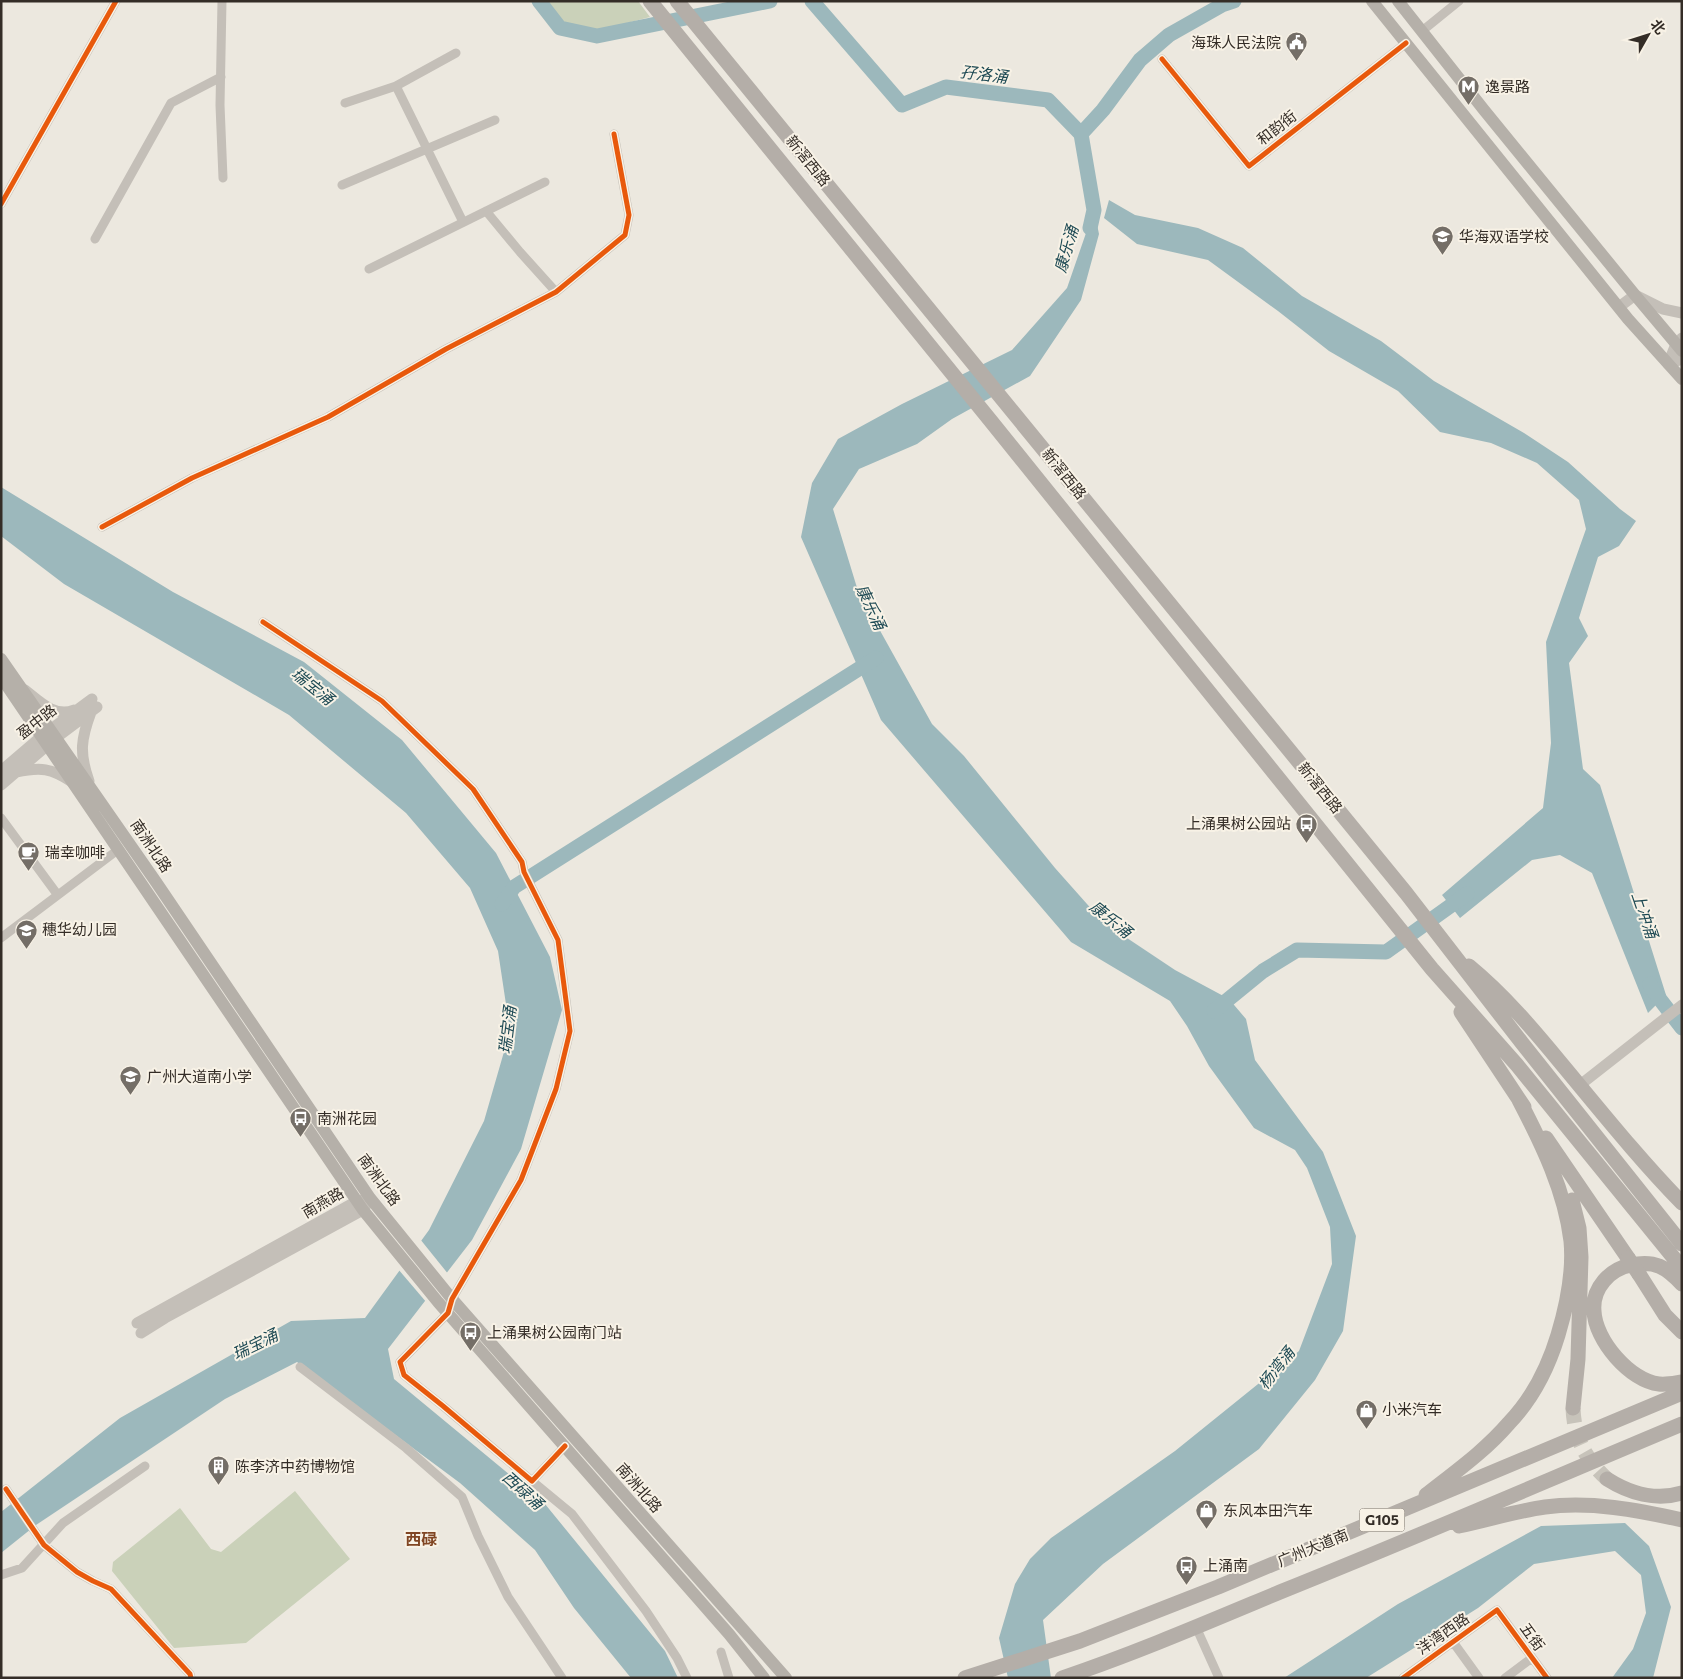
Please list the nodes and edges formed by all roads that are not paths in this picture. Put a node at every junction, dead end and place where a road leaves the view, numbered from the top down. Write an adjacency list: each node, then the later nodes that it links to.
1 (116, 1): 21 (street)
2 (222, 1): 12 (street)
3 (650, 1): 51 (highway, 新滘西路)
4 (677, 1): 50 (highway, 新滘西路)
5 (1372, 1): 9 (main road)
6 (1398, 1): 8 (main road)
7 (1459, 1): 8 (street)
8 (1422, 31): 27 (main road)
9 (1406, 43): 11 (street, 和韵街); 28 (main road)
10 (456, 53): 13 (street)
11 (1162, 59)
12 (221, 76): 18 (street); 24 (street)
13 (396, 86): 14 (street); 17 (street)
14 (344, 104)
15 (495, 120): 17 (street)
16 (614, 134): 26 (street)
17 (427, 149): 20 (street); 23 (street)
18 (223, 178)
19 (545, 182): 22 (street)
20 (342, 185)
21 (1, 204)
22 (486, 211): 23 (street); 26 (street)
23 (462, 222): 25 (street)
24 (95, 239)
25 (369, 269)
26 (556, 292): 34 (street)
27 (1635, 295): 28 (street); 29 (street); 30 (main road)
28 (1619, 307): 32 (main road)
29 (1682, 313)
30 (1680, 344): 32 (street)
31 (1682, 359): 32 (street)
32 (1668, 364): 33 (main road)
33 (1682, 379)
34 (102, 526)
35 (263, 622): 61 (street)
36 (1, 659): 38 (main road, 南洲北路)
37 (1, 677): 40 (main road, 南洲北路)
38 (21, 686): 39 (street); 40 (main road, 南洲北路)
39 (91, 706): 40 (street); 45 (street)
40 (49, 737): 41 (street, 盈中路); 42 (street); 43 (main road, 南洲北路); 45 (main road, 南洲北路)
41 (1, 771)
42 (15, 772): 43 (street); 44 (street)
43 (75, 784): 47 (main road, 南洲北路)
44 (1, 785)
45 (90, 785): 55 (main road, 南洲北路)
46 (1, 818): 48 (street)
47 (119, 849): 48 (street); 57 (main road, 南洲北路)
48 (57, 894): 49 (street)
49 (1, 938)
50 (1449, 949): 53 (highway); 58 (highway)
51 (1432, 969): 54 (highway); 59 (highway)
52 (1682, 1005): 53 (street)
53 (1580, 1086): 56 (highway)
54 (1520, 1100): 64 (highway, bridge); 68 (highway); 76 (highway)
55 (370, 1198): 57 (street, 南燕路); 61 (main road, 南洲北路)
56 (1678, 1199)
57 (360, 1205): 62 (main road, 南洲北路); 63 (street, 南燕路)
58 (1682, 1244)
59 (1682, 1268)
60 (1682, 1284): 66 (highway)
61 (448, 1294): 62 (street); 91 (main road, 南洲北路)
62 (448, 1313): 70 (main road, 南洲北路); 73 (street)
63 (139, 1328)
64 (1682, 1332)
65 (300, 1367): 87 (street)
66 (1682, 1382)
67 (1682, 1393): 76 (highway, 广州大道南 / G105)
68 (1573, 1408)
69 (1682, 1424): 78 (highway, 广州大道南 / G105)
70 (565, 1446): 73 (street); 90 (main road, 南洲北路)
71 (145, 1466): 79 (street)
72 (1607, 1479): 75 (highway)
73 (532, 1480): 88 (street)
74 (6, 1490): 79 (street)
75 (1682, 1493)
76 (1409, 1509): 92 (highway, 广州大道南 / G105)
77 (1682, 1520): 78 (highway)
78 (1421, 1534): 82 (highway, 广州大道南 / G105)
79 (44, 1545): 80 (street); 86 (street)
80 (1, 1575)
81 (1498, 1610): 83 (street, 洋湾西路); 85 (street, 五街)
82 (1196, 1627): 93 (highway, 广州大道南 / G105); 94 (street)
83 (1453, 1642): 95 (street, 洋湾西路); 96 (street)
84 (721, 1652): 89 (street)
85 (1532, 1658): 97 (street); 98 (street, 五街)
86 (191, 1678)
87 (562, 1678)
88 (688, 1678)
89 (729, 1678)
90 (764, 1678)
91 (786, 1678)
92 (966, 1678)
93 (1062, 1678)
94 (1219, 1678)
95 (1403, 1678)
96 (1479, 1678)
97 (1505, 1678)
98 (1547, 1678)

